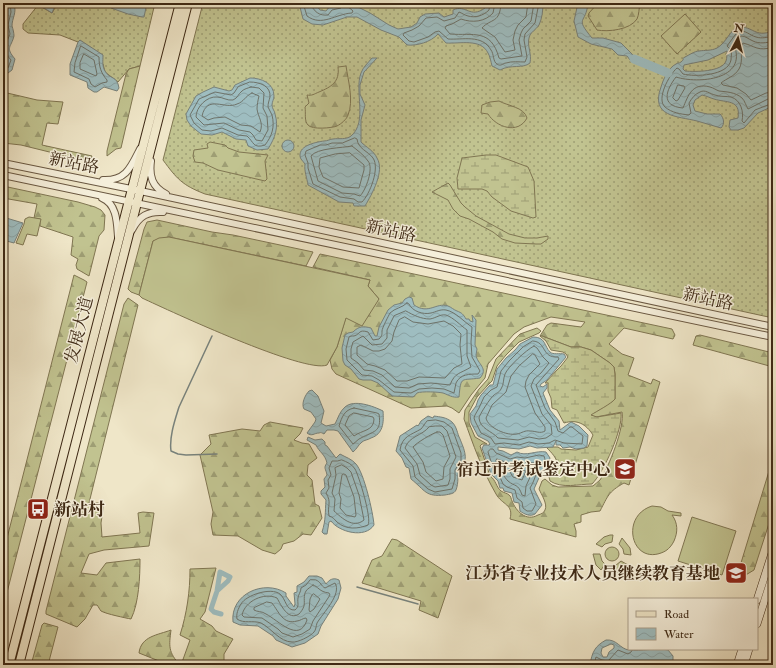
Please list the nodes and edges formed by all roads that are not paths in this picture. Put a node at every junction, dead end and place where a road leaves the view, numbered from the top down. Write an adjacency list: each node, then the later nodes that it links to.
1 (180, 3): 3 (main road, 发展大道)
2 (188, 3): 3 (main road, 发展大道)
3 (150, 135): 6 (street); 7 (main road, 发展大道); 9 (main road, 发展大道); 11 (street)
4 (3, 163): 6 (street, 新站路)
5 (3, 175): 8 (street, 新站路)
6 (77, 178): 7 (street, 新站路)
7 (131, 189): 9 (street, 新站路); 10 (main road, 发展大道)
8 (73, 190): 10 (street, 新站路); 14 (street)
9 (140, 191): 11 (street, 新站路); 12 (main road, 发展大道)
10 (128, 201): 12 (street, 新站路); 14 (main road, 发展大道)
11 (187, 201): 16 (street, 新站路)
12 (137, 204): 13 (street, 新站路); 15 (main road, 发展大道)
13 (182, 213): 15 (street); 17 (street, 新站路)
14 (118, 240): 24 (main road, 发展大道)
15 (127, 242): 25 (main road, 发展大道)
16 (773, 328)
17 (773, 337)
18 (773, 550): 20 (main road)
19 (773, 574): 21 (main road)
20 (758, 598)
21 (758, 621)
22 (742, 650): 26 (main road)
23 (749, 650): 27 (main road)
24 (9, 665)
25 (19, 665)
26 (737, 665)
27 (744, 665)

